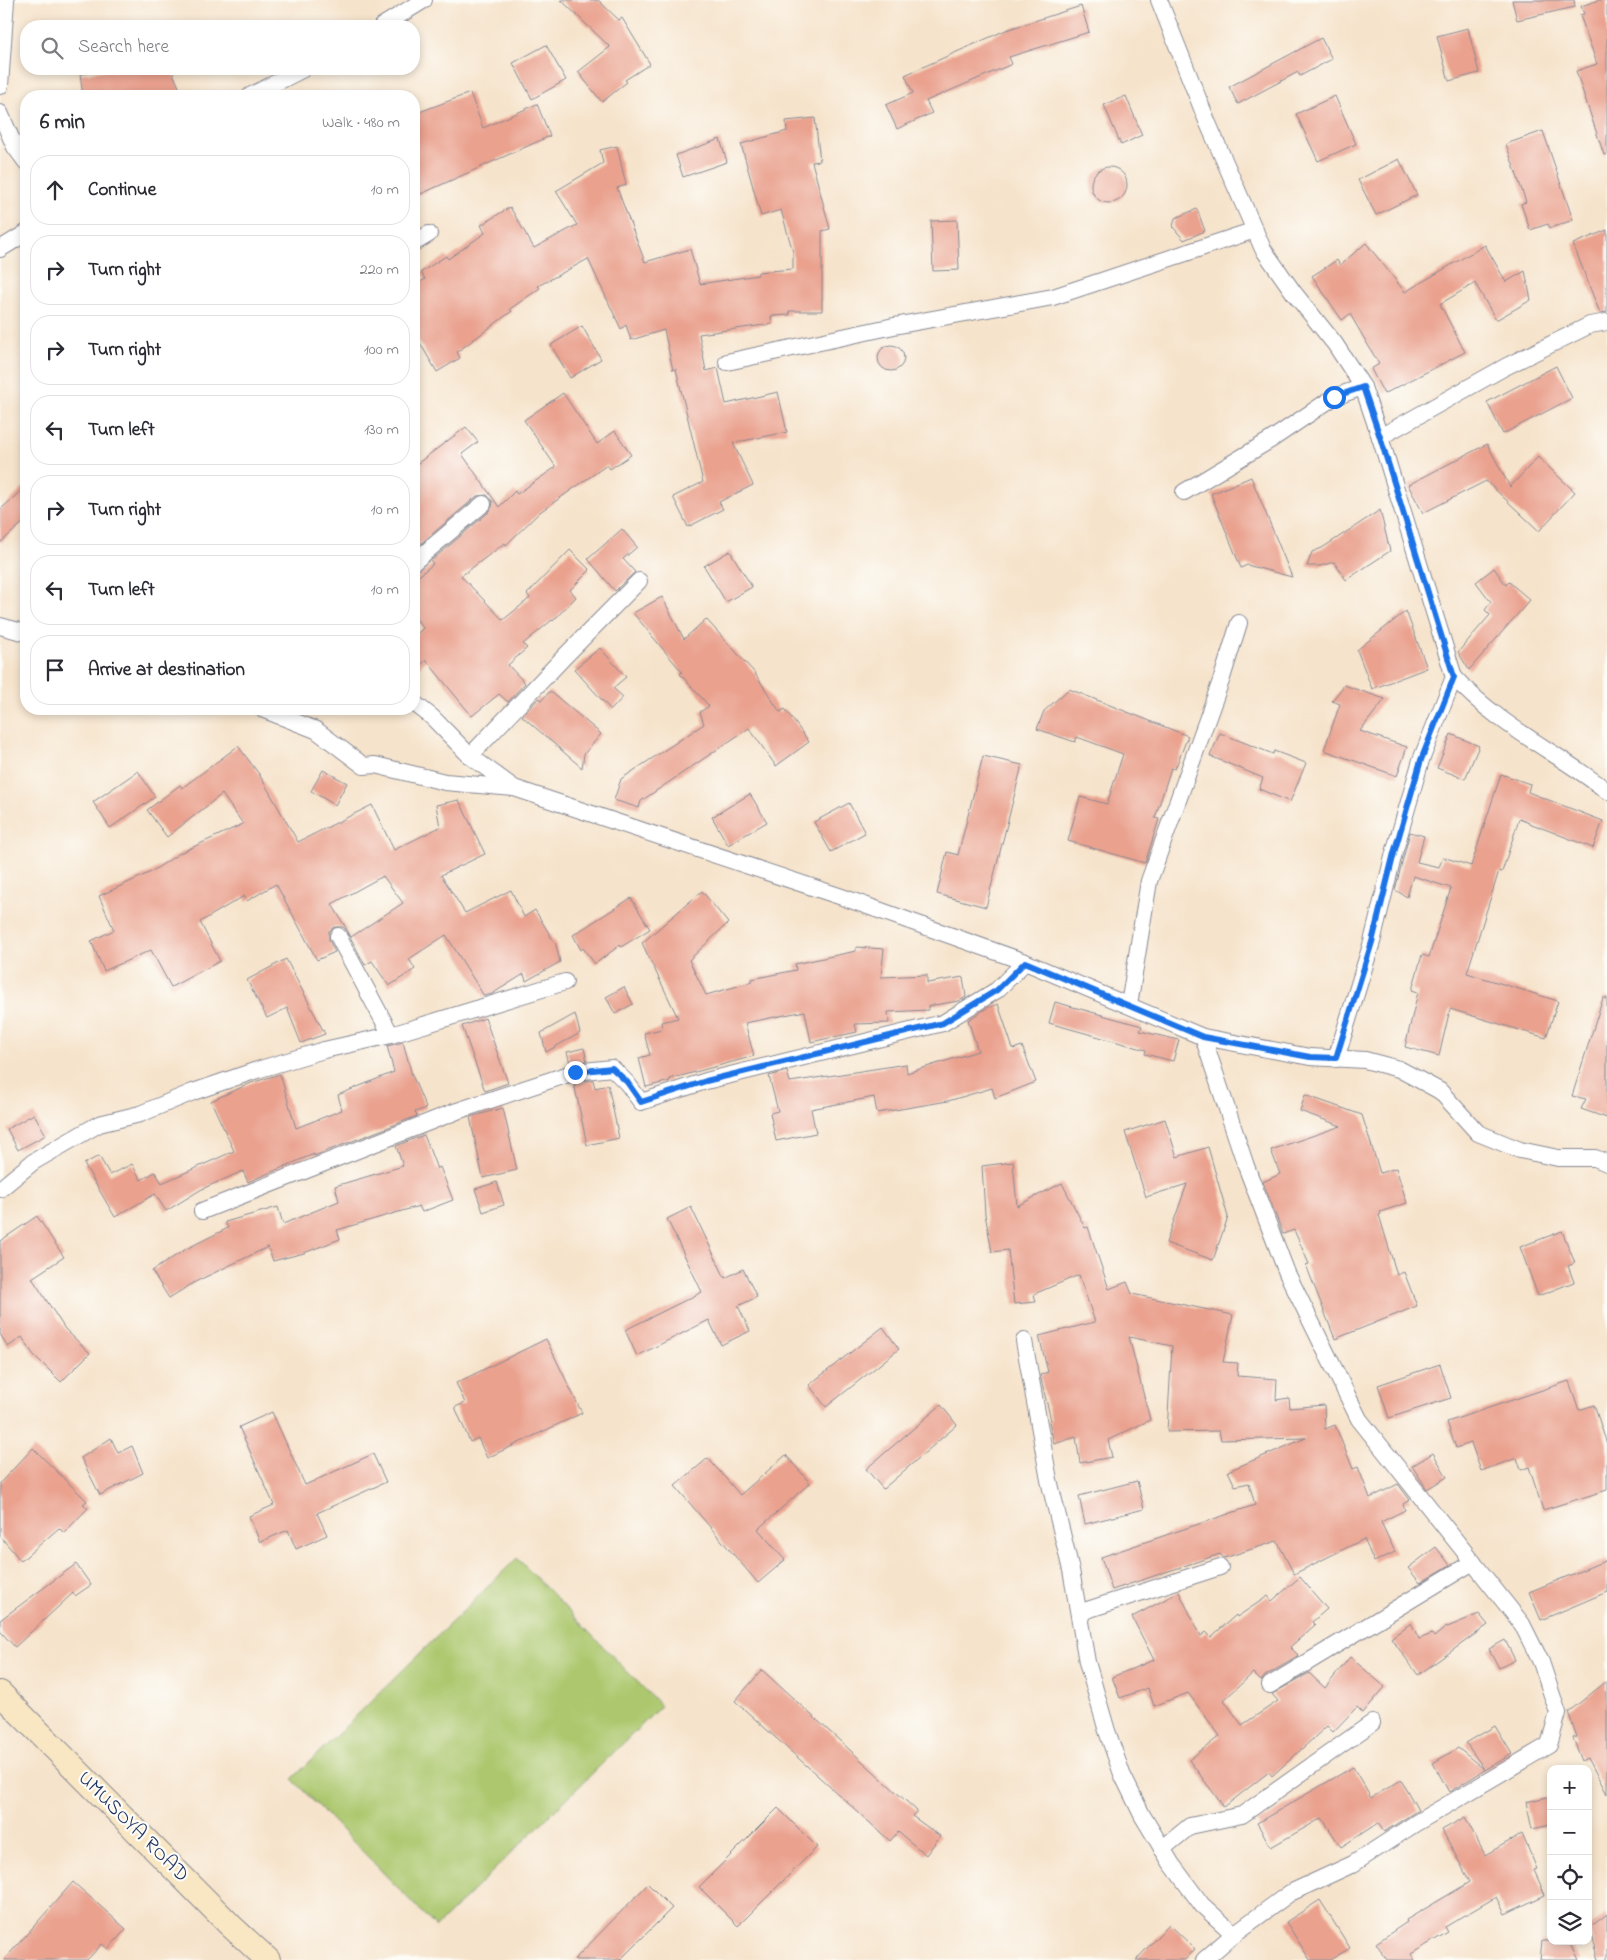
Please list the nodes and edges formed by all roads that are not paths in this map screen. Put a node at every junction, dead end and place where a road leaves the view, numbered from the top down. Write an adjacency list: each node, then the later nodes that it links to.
1 (6, 0): 6 (street)
2 (424, 0): 4 (street)
3 (1159, 0): 10 (street)
4 (392, 20)
5 (291, 75): 7 (street)
6 (0, 86)
7 (262, 90)
8 (0, 113): 9 (street)
9 (20, 154)
10 (1254, 230): 16 (street); 17 (street)
11 (429, 234): 13 (street)
12 (20, 237): 14 (street)
13 (420, 239)
14 (0, 249)
15 (1607, 322): 18 (street)
16 (727, 362)
17 (1363, 387): 18 (street); 19 (street)
18 (1380, 437): 26 (street)
19 (1184, 492)
20 (483, 504): 21 (street)
21 (420, 557)
22 (639, 581): 29 (street)
23 (1238, 622): 35 (street)
24 (0, 626): 25 (street)
25 (20, 631)
26 (1454, 677): 31 (street); 38 (street)
27 (420, 708): 29 (street)
28 (277, 715): 30 (street)
29 (470, 756): 30 (street)
30 (514, 788): 33 (street)
31 (1607, 791)
32 (338, 936): 36 (street)
33 (1025, 962): 35 (street); 41 (street)
34 (565, 982): 36 (street)
35 (1129, 1005): 37 (street)
36 (391, 1035): 40 (street)
37 (1203, 1037): 38 (street); 43 (street)
38 (1336, 1058): 39 (street)
39 (1607, 1163)
40 (0, 1189)
41 (202, 1211)
42 (1024, 1341): 45 (street)
43 (1473, 1562): 46 (street); 50 (street)
44 (1220, 1567): 45 (street)
45 (1080, 1620): 49 (street)
46 (1270, 1685)
47 (0, 1693): 51 (main road, UMUSOYA ROAD)
48 (1372, 1723): 49 (street)
49 (1162, 1849): 50 (street)
50 (1234, 1934): 52 (street)
51 (268, 1960)
52 (1204, 1960)

